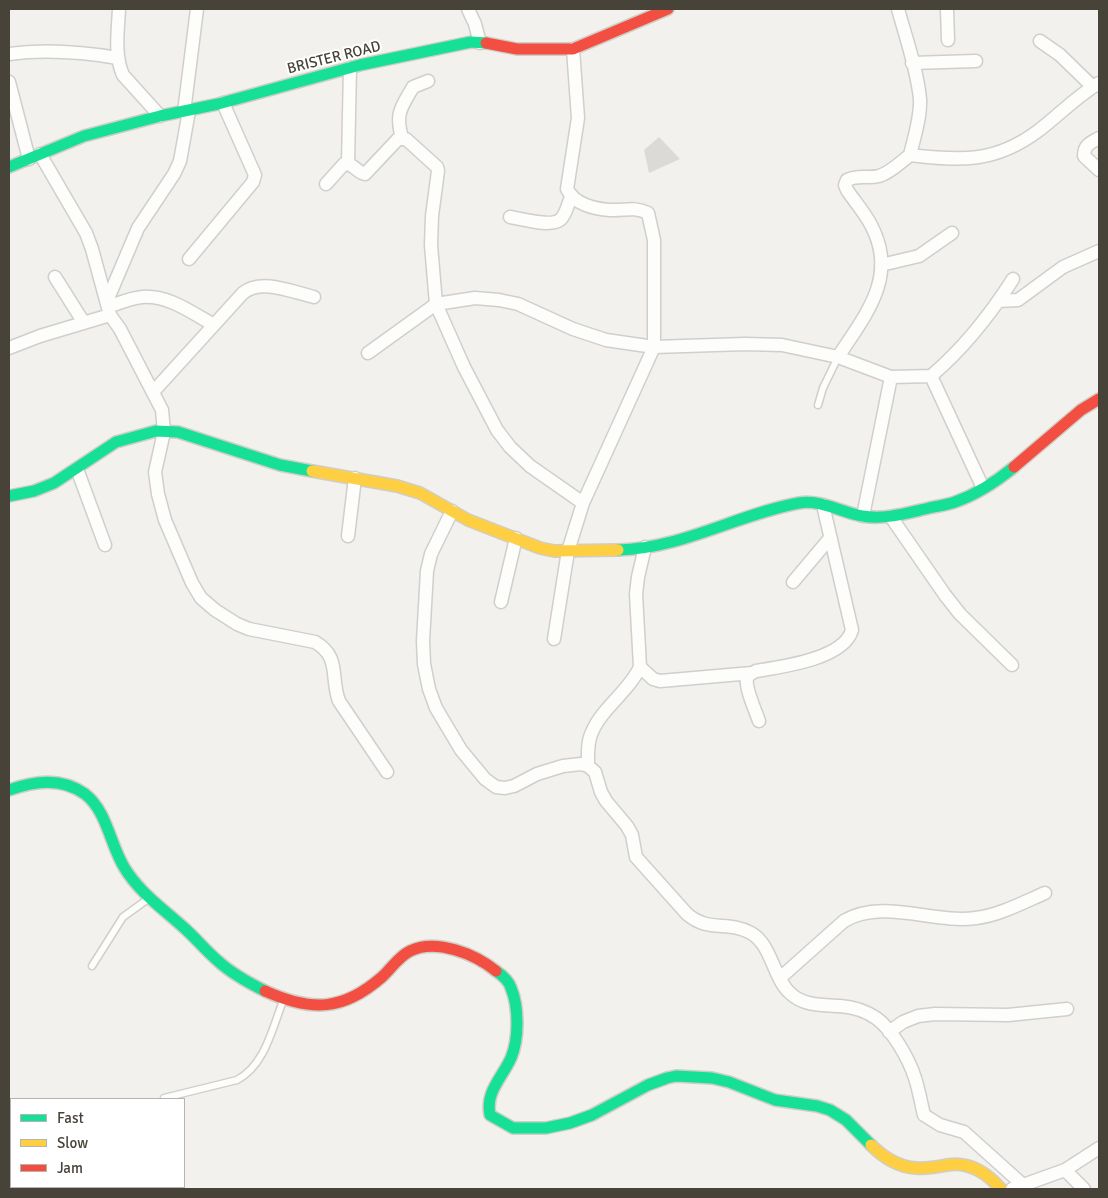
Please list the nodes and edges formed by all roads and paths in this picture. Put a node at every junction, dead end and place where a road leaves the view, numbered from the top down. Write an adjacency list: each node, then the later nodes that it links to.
1 (119, 9): 13 (street)
2 (198, 9): 21 (street)
3 (468, 9): 10 (street)
4 (668, 9): 7 (street, BRISTER ROAD)
5 (898, 9): 15 (street)
6 (947, 9): 8 (street)
7 (649, 13): 11 (street, BRISTER ROAD)
8 (948, 40)
9 (1040, 42): 19 (street)
10 (480, 43): 11 (street, BRISTER ROAD); 16 (street, BRISTER ROAD)
11 (573, 49): 31 (street)
12 (9, 54): 13 (street)
13 (118, 58): 22 (street)
14 (976, 61): 15 (street)
15 (912, 63): 25 (street)
16 (350, 68): 20 (street, BRISTER ROAD); 27 (street)
17 (428, 81): 23 (street)
18 (9, 82): 26 (street)
19 (1096, 85): 25 (street)
20 (223, 103): 21 (street, BRISTER ROAD); 35 (street)
21 (187, 111): 22 (street, BRISTER ROAD); 42 (street)
22 (160, 116): 26 (street, BRISTER ROAD)
23 (402, 138): 27 (street); 41 (street)
24 (1099, 138): 29 (street)
25 (910, 156): 36 (street)
26 (35, 157): 28 (street, BRISTER ROAD); 42 (street)
27 (348, 164): 30 (street)
28 (9, 167)
29 (1099, 170)
30 (326, 184)
31 (570, 197): 32 (street); 45 (street)
32 (510, 217)
33 (952, 233): 36 (street)
34 (1099, 250): 40 (street)
35 (188, 259)
36 (881, 266): 48 (street)
37 (55, 277): 43 (street)
38 (1013, 279): 40 (street)
39 (314, 297): 44 (street)
40 (998, 301): 49 (street)
41 (436, 304): 45 (street); 47 (street); 59 (street)
42 (108, 308): 43 (street); 44 (street); 51 (street)
43 (84, 323): 46 (street)
44 (214, 325): 51 (street)
45 (654, 347): 48 (street); 59 (street)
46 (9, 348)
47 (368, 353)
48 (838, 358): 50 (street); 53 (lane)
49 (931, 376): 50 (street); 57 (street)
50 (891, 377): 62 (street)
51 (153, 392): 54 (street)
52 (1099, 399): 57 (street)
53 (818, 405)
54 (164, 432): 55 (street); 56 (street); 78 (street)
55 (77, 469): 58 (street); 67 (street)
56 (354, 478): 61 (street); 64 (street)
57 (983, 488): 63 (street)
58 (9, 496)
59 (583, 503): 69 (street)
60 (823, 505): 62 (street); 66 (street); 68 (street)
61 (452, 511): 65 (street); 77 (street)
62 (863, 516): 63 (street)
63 (891, 517): 73 (street)
64 (348, 536)
65 (516, 538): 69 (street); 71 (street)
66 (830, 538): 70 (street); 75 (street)
67 (105, 545)
68 (645, 547): 69 (street); 74 (street)
69 (568, 551): 72 (street)
70 (793, 582)
71 (502, 602)
72 (554, 639)
73 (1012, 665)
74 (640, 667): 75 (street); 77 (street)
75 (752, 673): 76 (street)
76 (759, 722)
77 (588, 766): 83 (street)
78 (386, 772)
79 (9, 790): 81 (street)
80 (1045, 893): 83 (street)
81 (150, 897): 82 (lane); 84 (street)
82 (92, 966)
83 (780, 978): 86 (street)
84 (283, 999): 87 (lane); 91 (street)
85 (1067, 1009): 86 (street)
86 (889, 1032): 90 (street)
87 (164, 1098)
88 (1099, 1148): 89 (street)
89 (1065, 1170): 90 (street); 92 (street)
90 (1018, 1187)
91 (1001, 1189)
92 (1084, 1189)

